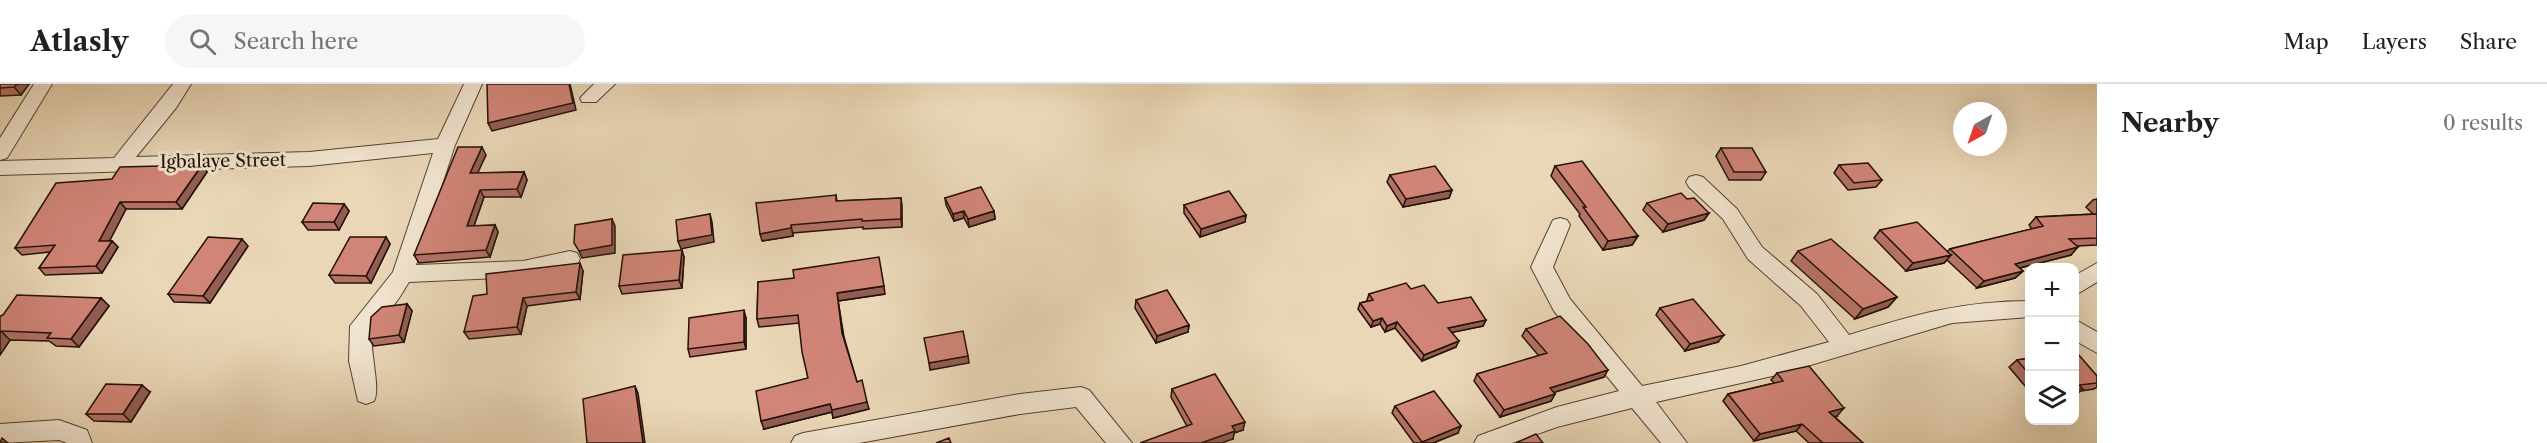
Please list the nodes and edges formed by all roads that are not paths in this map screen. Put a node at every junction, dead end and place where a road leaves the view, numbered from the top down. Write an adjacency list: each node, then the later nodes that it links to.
1 (43, 84): 7 (street)
2 (182, 84): 8 (street)
3 (473, 84): 6 (street)
4 (606, 84): 5 (street)
5 (589, 98)
6 (445, 145): 8 (street, Igbalaye Street); 14 (street)
7 (0, 153)
8 (121, 164): 9 (street, Igbalaye Street)
9 (0, 168)
10 (1696, 182): 19 (street)
11 (1560, 225): 21 (street)
12 (570, 259): 14 (street)
13 (2097, 271): 15 (street)
14 (403, 274): 20 (street)
15 (2079, 284)
16 (2025, 309): 19 (street)
17 (2079, 331): 18 (street)
18 (2097, 344)
19 (1845, 347): 21 (street)
20 (366, 394)
21 (1638, 398): 26 (street); 27 (street)
22 (0, 434): 23 (street)
23 (80, 443)
24 (802, 443): 25 (street)
25 (1120, 443)
26 (1486, 443)
27 (1675, 443)

